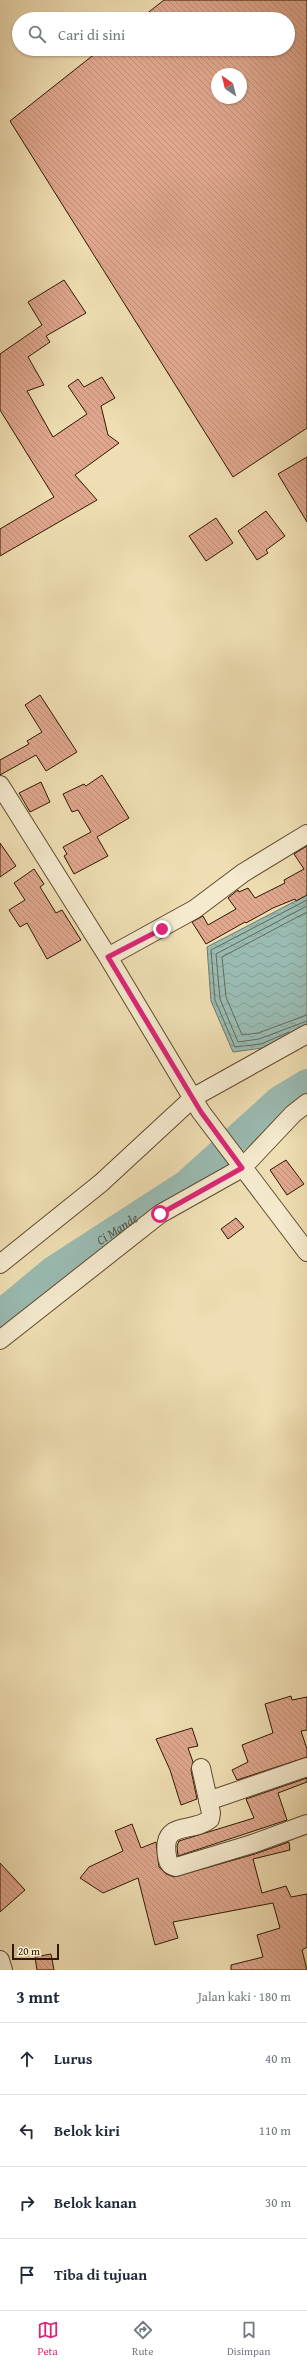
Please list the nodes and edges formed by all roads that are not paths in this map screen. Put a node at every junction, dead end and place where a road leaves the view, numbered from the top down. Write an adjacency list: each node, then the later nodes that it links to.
1 (0, 785): 3 (street)
2 (307, 834): 3 (street)
3 (108, 957): 6 (street)
4 (307, 1034): 6 (street)
5 (307, 1103): 7 (street)
6 (197, 1105): 7 (street); 9 (street)
7 (240, 1165): 8 (street); 10 (street)
8 (307, 1252)
9 (0, 1264)
10 (0, 1340)
11 (201, 1768): 13 (street)
12 (307, 1768): 13 (street)
13 (208, 1801): 14 (street)
14 (307, 1824)
15 (0, 1960): 16 (street)
16 (3, 1970)

